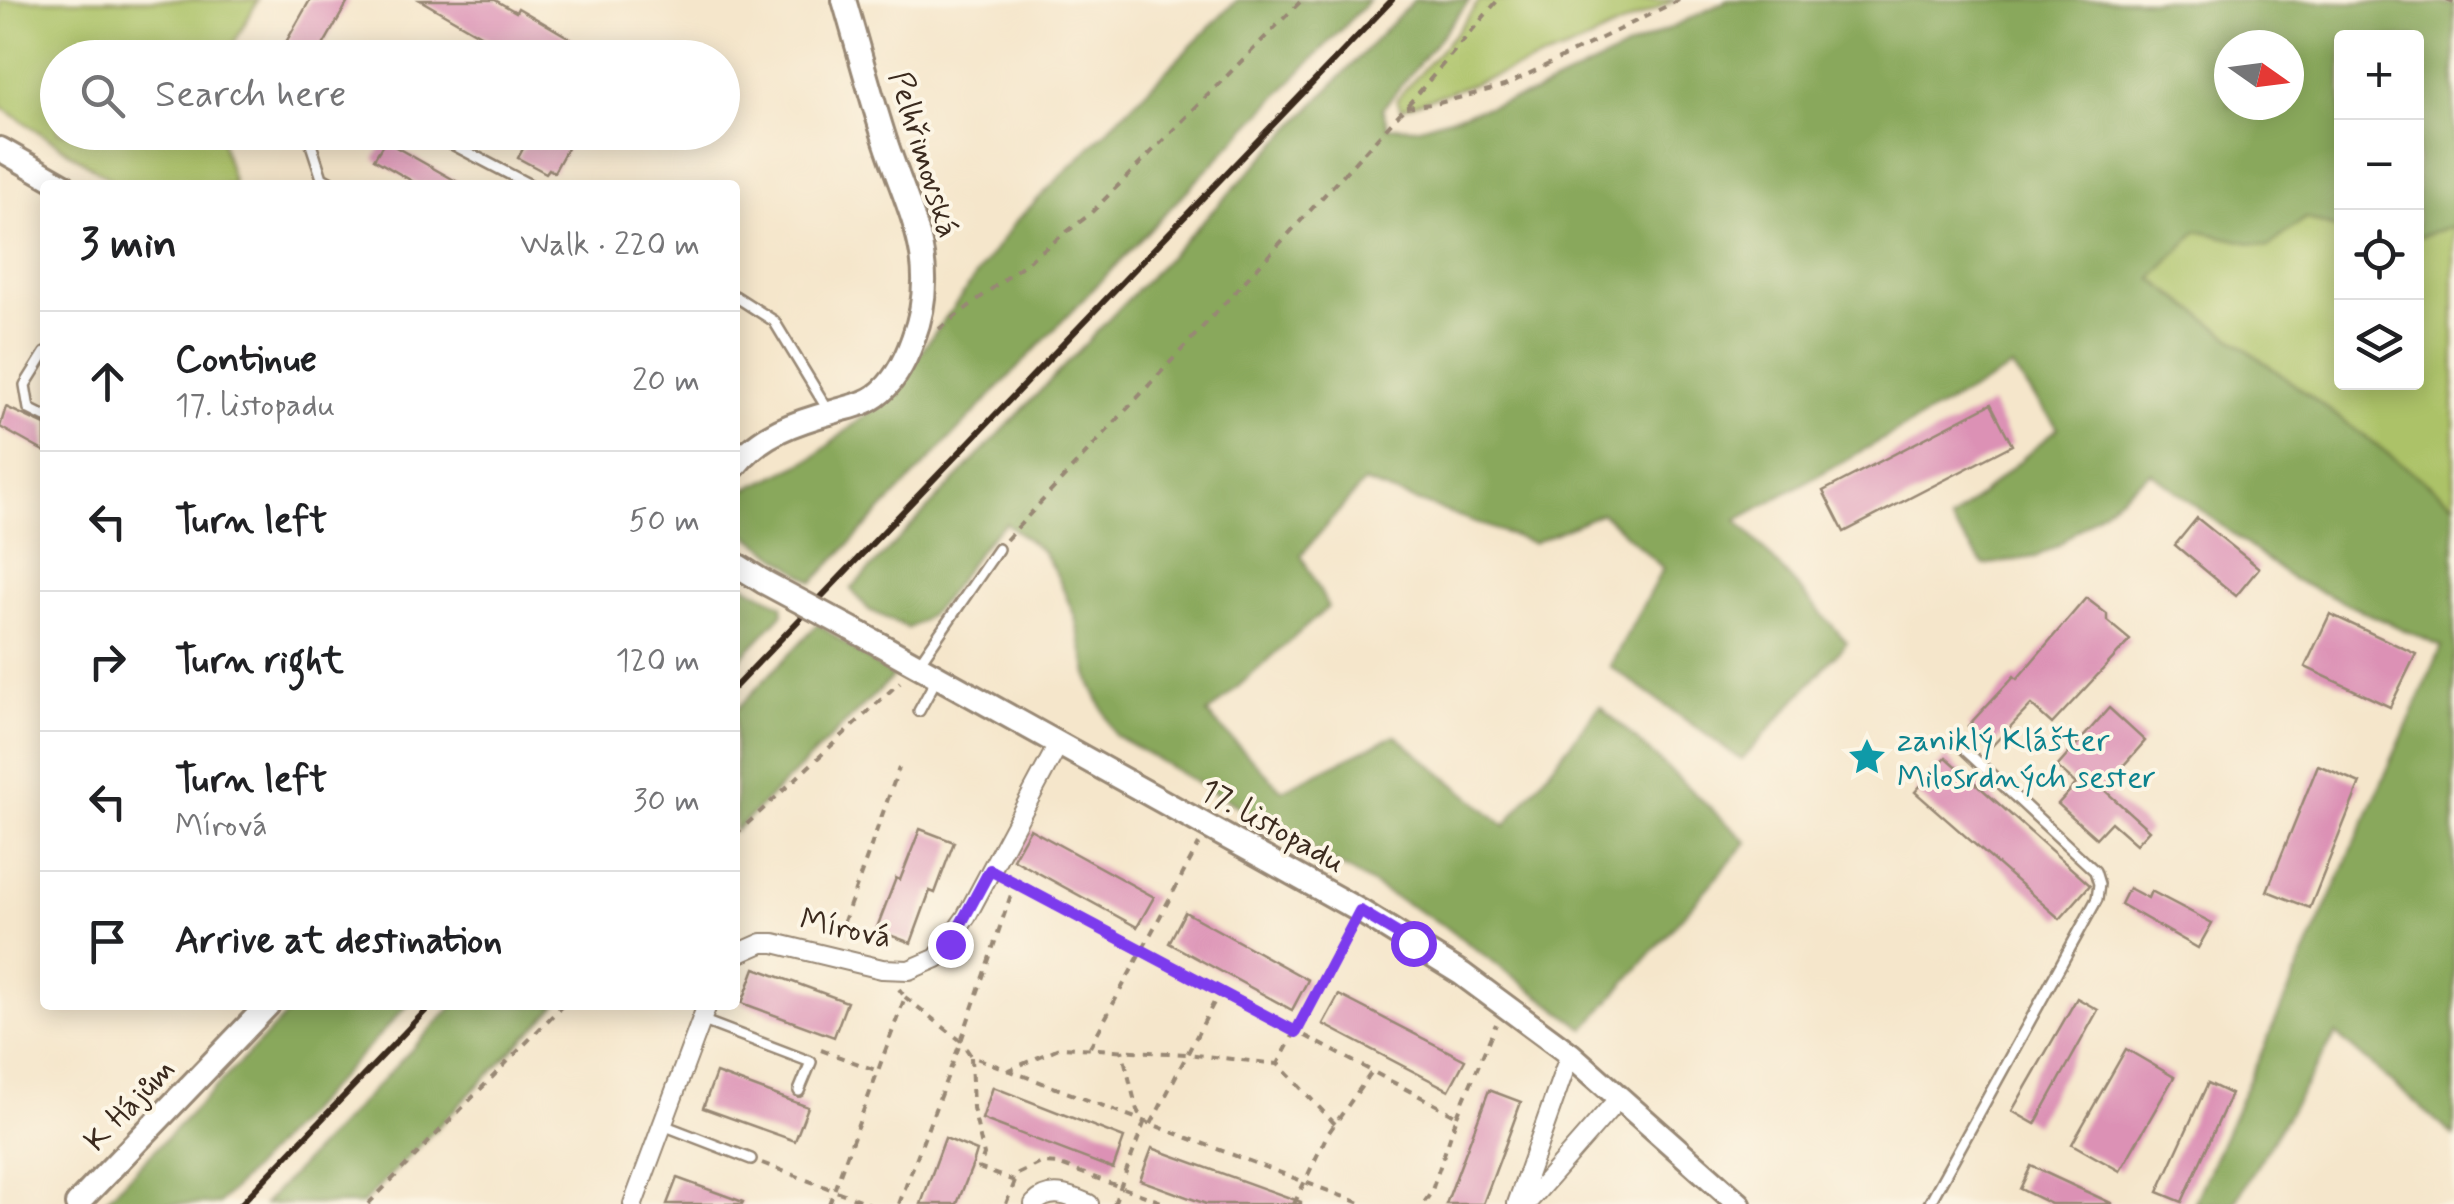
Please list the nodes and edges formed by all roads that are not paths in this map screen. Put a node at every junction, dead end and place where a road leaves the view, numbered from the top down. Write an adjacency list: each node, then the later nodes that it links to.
1 (844, 0): 10 (street, Pelhřimovská)
2 (0, 149): 5 (street)
3 (313, 150): 6 (lane)
4 (463, 150): 7 (lane)
5 (54, 180)
6 (326, 180)
7 (520, 180)
8 (740, 299): 10 (lane)
9 (40, 361): 11 (lane)
10 (830, 412): 12 (street, Pelhřimovská)
11 (40, 415)
12 (740, 461)
13 (998, 549): 15 (lane)
14 (740, 567): 15 (street, 17. listopadu, bridge)
15 (928, 671): 16 (lane); 17 (street, 17. listopadu)
16 (919, 711)
17 (1060, 743): 19 (street, Mírová); 22 (street, 17. listopadu)
18 (1965, 750): 34 (lane)
19 (740, 953)
20 (263, 1010): 27 (street, K Hájům)
21 (704, 1013): 23 (lane); 25 (street)
22 (1570, 1054): 24 (street, 17. listopadu); 31 (street)
23 (800, 1092)
24 (1619, 1098): 32 (street); 33 (street, 17. listopadu)
25 (663, 1125): 26 (lane); 28 (street)
26 (751, 1158)
27 (78, 1204)
28 (633, 1204)
29 (1034, 1204): 30 (street)
30 (1089, 1204)
31 (1517, 1204)
32 (1526, 1204)
33 (1738, 1204)
34 (1929, 1204)

